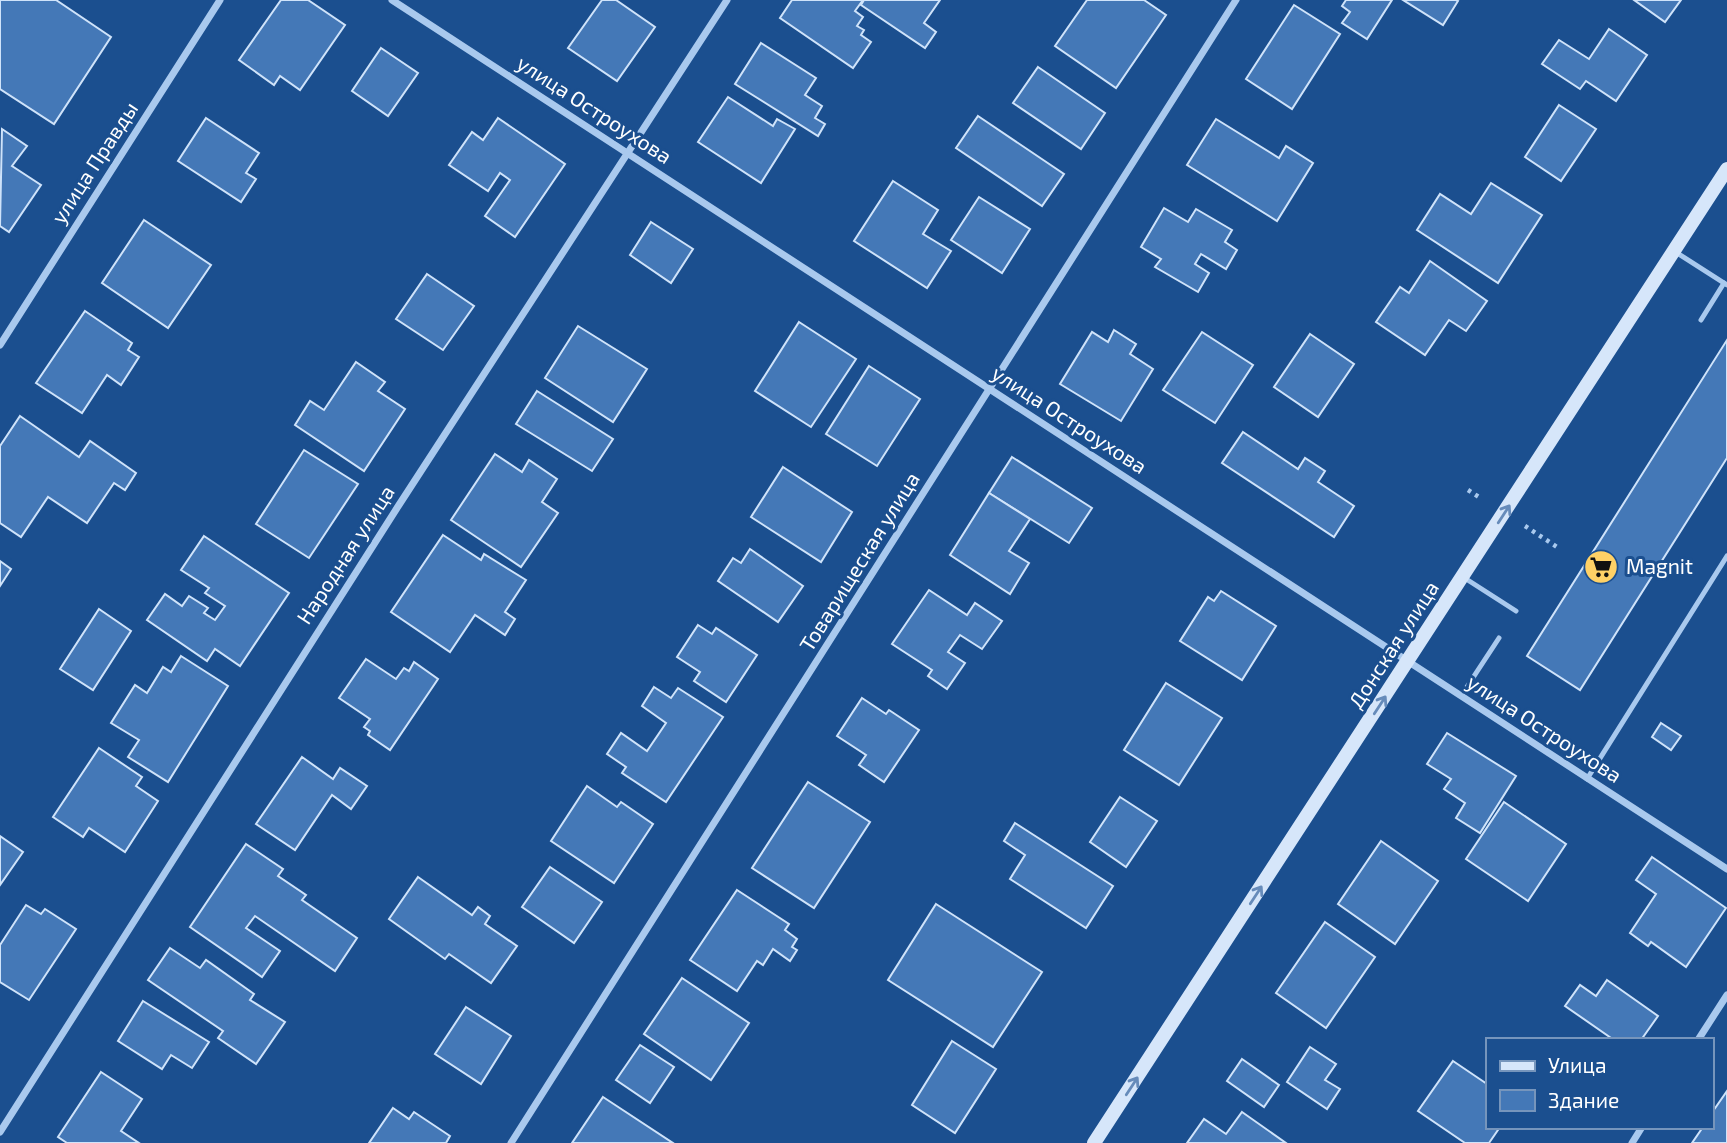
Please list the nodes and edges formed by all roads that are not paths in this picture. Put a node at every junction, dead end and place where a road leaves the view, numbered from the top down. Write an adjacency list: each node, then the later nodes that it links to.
1 (220, 0): 10 (street, улица Правды)
2 (392, 0): 5 (street, улица Остроухова)
3 (727, 0): 5 (street, Народная улица)
4 (1236, 0): 11 (street, Товарищеская улица)
5 (629, 154): 11 (street, улица Остроухова); 22 (street, Народная улица)
6 (1727, 169): 7 (street, Донская улица)
7 (1674, 251): 8 (lane); 13 (street, Донская улица, one-way to 7)
8 (1726, 284): 9 (lane)
9 (1701, 320)
10 (0, 345)
11 (990, 389): 16 (street, улица Остроухова); 23 (street, Товарищеская улица)
12 (1727, 556): 18 (lane)
13 (1463, 577): 14 (lane); 16 (street, Донская улица)
14 (1516, 611)
15 (1499, 638): 17 (lane)
16 (1409, 662): 17 (street, улица Остроухова); 24 (street, Донская улица, one-way to 16)
17 (1461, 696): 18 (street, улица Остроухова)
18 (1587, 779): 19 (street, улица Остроухова)
19 (1727, 869)
20 (1727, 995): 21 (street)
21 (1699, 1038)
22 (0, 1132)
23 (511, 1143)
24 (1094, 1143)

